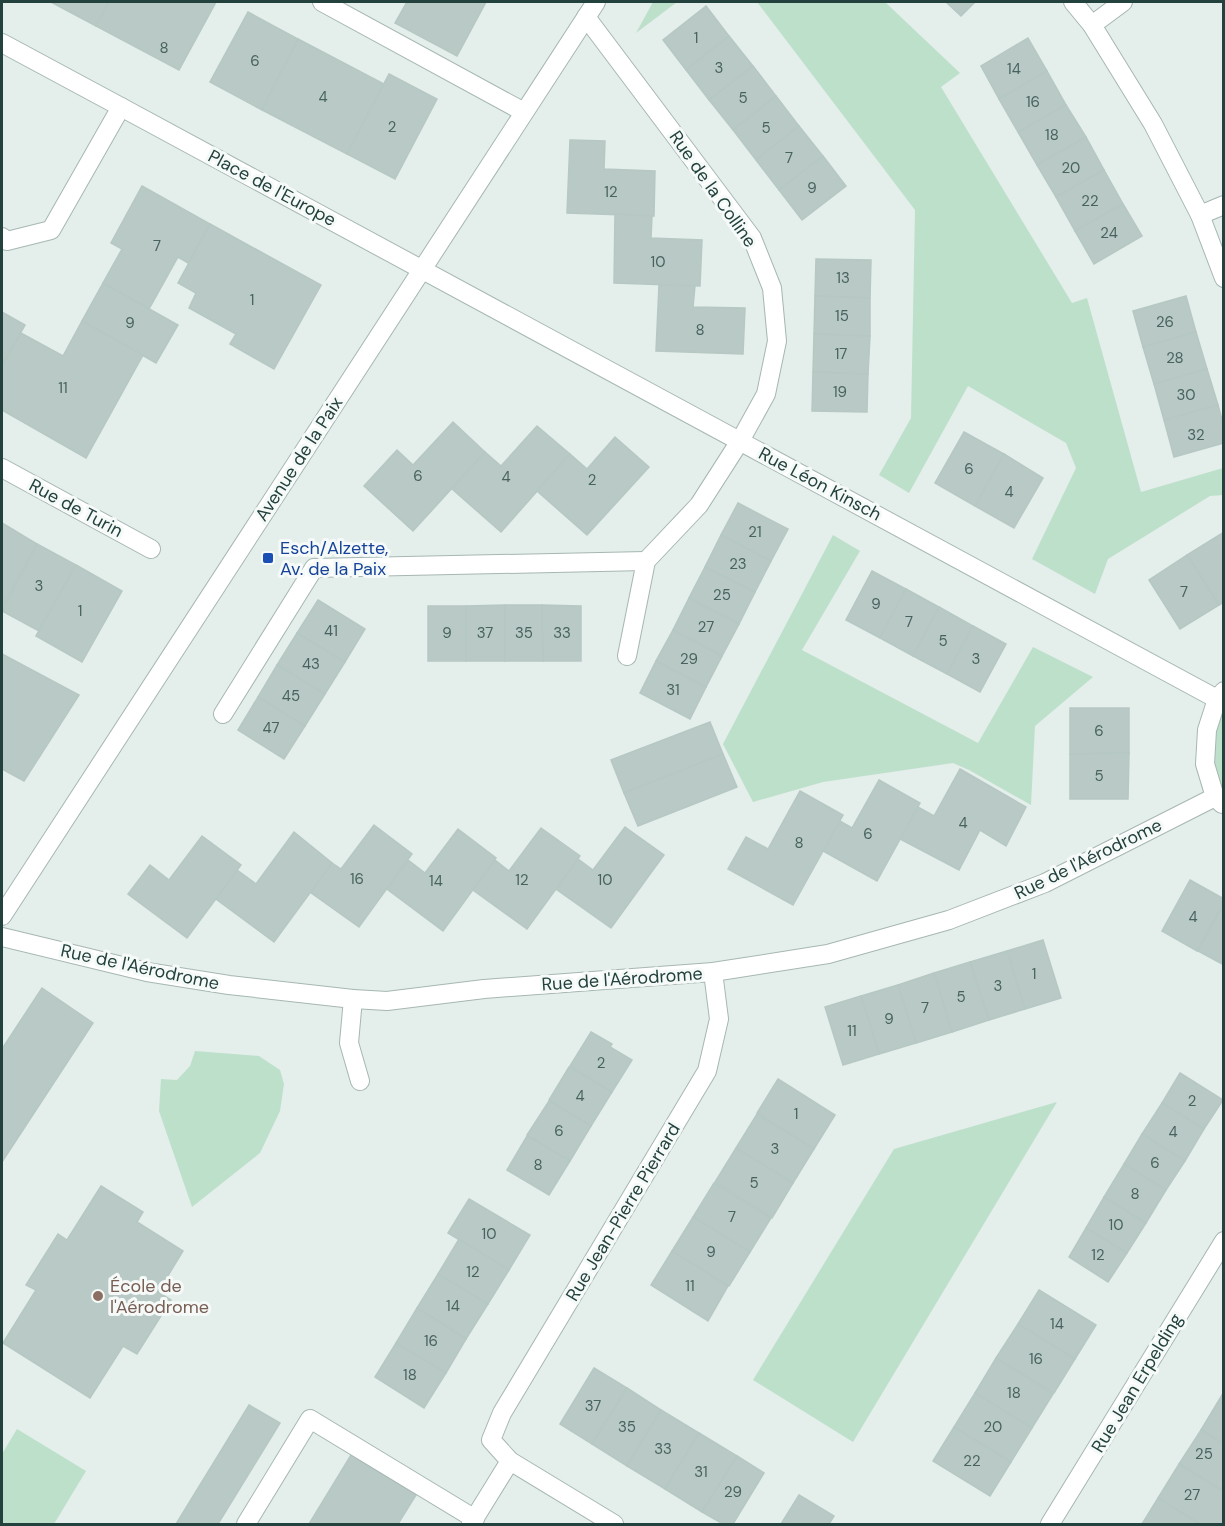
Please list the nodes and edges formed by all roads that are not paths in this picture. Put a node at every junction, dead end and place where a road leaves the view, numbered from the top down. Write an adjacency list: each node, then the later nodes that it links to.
1 (322, 2): 9 (street)
2 (596, 2): 5 (street, Avenue de la Paix)
3 (1073, 2): 6 (street)
4 (1123, 2): 6 (street)
5 (586, 17): 9 (street, Avenue de la Paix); 15 (street, Rue de la Colline)
6 (1092, 25): 11 (street)
7 (2, 43): 8 (street, Place de l'Europe)
8 (121, 107): 12 (street); 13 (street, Place de l'Europe)
9 (524, 112): 13 (street, Avenue de la Paix)
10 (1224, 205): 11 (street)
11 (1200, 216): 14 (street)
12 (2, 237)
13 (422, 269): 15 (street, Rue Léon Kinsch); 23 (street, Avenue de la Paix)
14 (1224, 278)
15 (740, 441): 18 (street, Rue de la Colline); 20 (street, Rue Léon Kinsch)
16 (2, 468): 17 (street, Rue de Turin)
17 (151, 549)
18 (646, 561): 19 (street); 21 (street)
19 (627, 656)
20 (1220, 695): 22 (street)
21 (223, 714)
22 (1219, 801): 25 (street, Rue de l'Aérodrome)
23 (2, 916)
24 (2, 937): 26 (street, Rue de l'Aérodrome)
25 (713, 972): 26 (street, Rue de l'Aérodrome); 29 (street, Rue Jean-Pierre Pierrard)
26 (352, 999): 27 (street)
27 (360, 1081)
28 (1224, 1241): 33 (street, Rue Jean Erpelding)
29 (510, 1461): 30 (street); 32 (street)
30 (473, 1522): 31 (street)
31 (246, 1524)
32 (614, 1524)
33 (1050, 1524)

